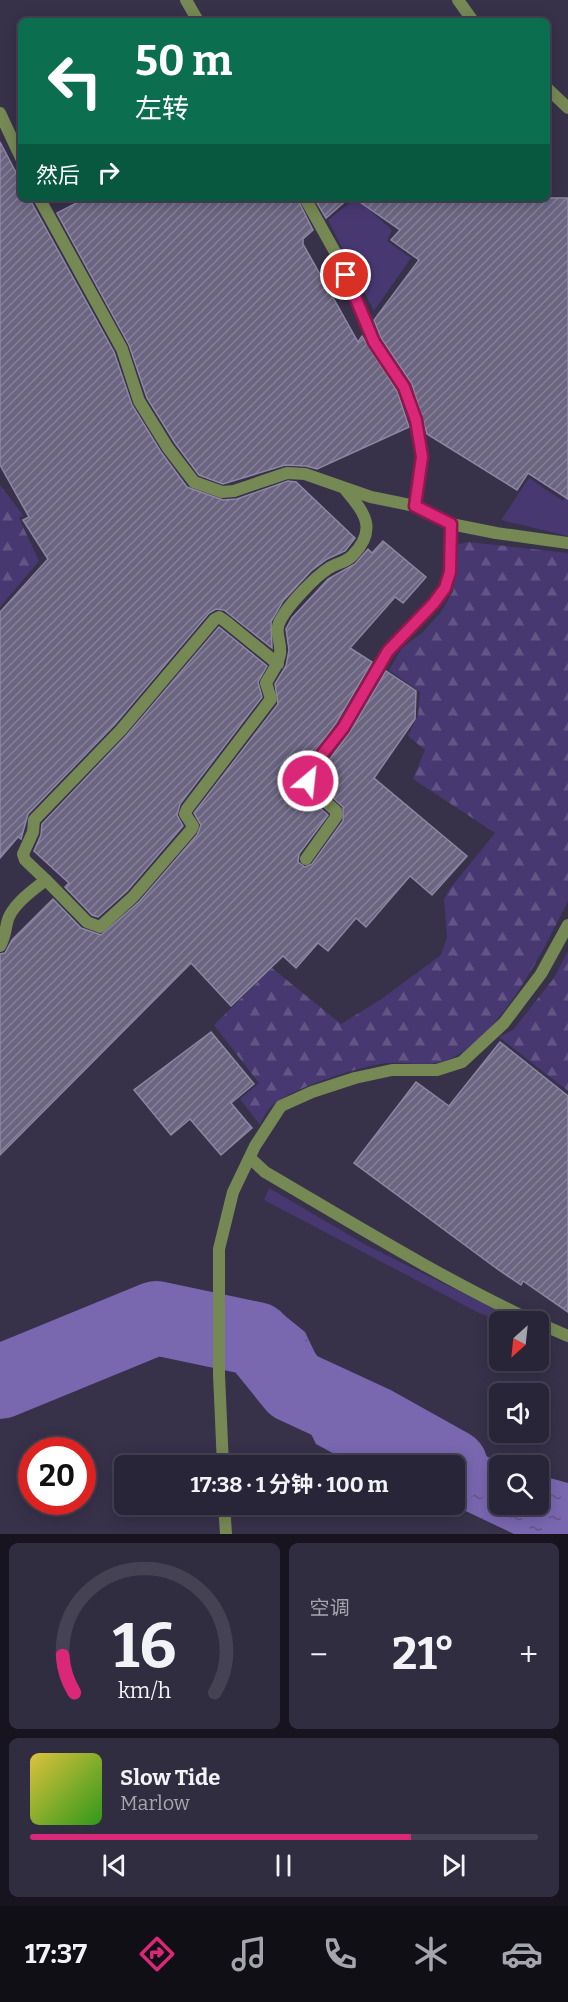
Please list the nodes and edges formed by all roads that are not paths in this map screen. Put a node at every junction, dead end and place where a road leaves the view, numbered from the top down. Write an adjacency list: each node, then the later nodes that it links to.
1 (186, 0): 3 (street)
2 (458, 0): 4 (street)
3 (196, 18)
4 (471, 18)
5 (550, 91): 6 (street)
6 (568, 108)
7 (0, 113): 8 (street)
8 (18, 152)
9 (41, 201): 11 (street)
10 (307, 201): 12 (street)
11 (344, 488): 12 (street); 15 (street)
12 (415, 506): 13 (street)
13 (451, 524): 14 (street); 16 (street)
14 (568, 543)
15 (278, 664): 17 (street); 17 (street)
16 (306, 859)
17 (46, 880): 19 (street)
18 (568, 925): 20 (street)
19 (0, 946)
20 (250, 1158): 21 (street); 24 (street)
21 (513, 1311)
22 (549, 1327): 23 (street)
23 (568, 1336)
24 (223, 1455)
25 (225, 1515): 26 (street)
26 (226, 1534)

